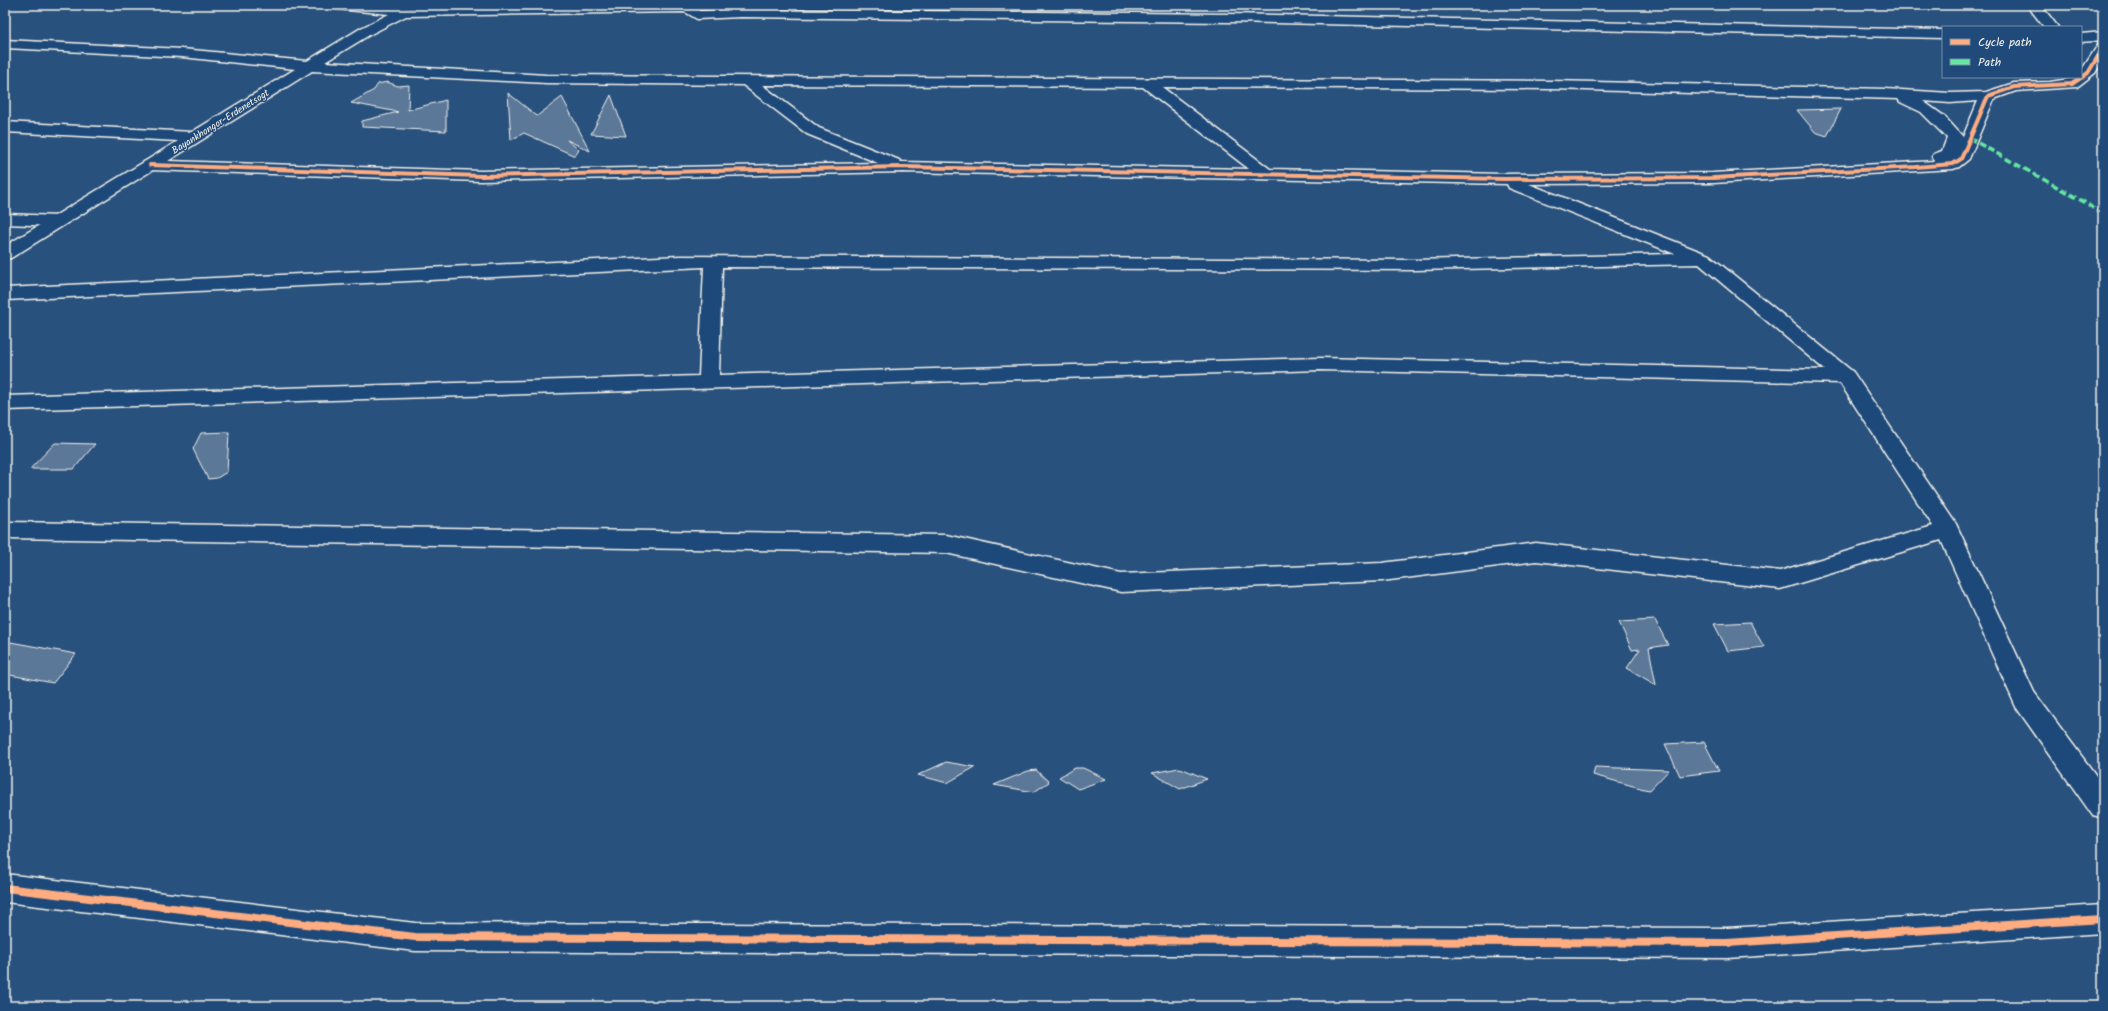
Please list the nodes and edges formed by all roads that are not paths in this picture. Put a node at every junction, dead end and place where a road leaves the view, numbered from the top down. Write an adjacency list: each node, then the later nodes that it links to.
1 (337, 5): 3 (street)
2 (2034, 5): 4 (street)
3 (411, 9): 5 (street); 10 (street, Bayankhongor-Erdenetsogt)
4 (2050, 26)
5 (1942, 34)
6 (2103, 36): 7 (street)
7 (2082, 38)
8 (5, 44): 10 (street)
9 (2103, 48): 11 (street)
10 (310, 66): 15 (street); 20 (street, Bayankhongor-Erdenetsogt)
11 (2088, 72): 12 (street); 14 (street)
12 (2082, 76)
13 (2080, 78): 18 (street)
14 (2103, 78)
15 (746, 80): 16 (street); 22 (street)
16 (1146, 82): 17 (street); 24 (street)
17 (1885, 94): 18 (street); 23 (street)
18 (1988, 96): 23 (street)
19 (5, 127): 20 (street)
20 (194, 137): 21 (street, Bayankhongor-Erdenetsogt)
21 (150, 165): 22 (street); 27 (street, Bayankhongor-Erdenetsogt)
22 (903, 167): 24 (street)
23 (1916, 167): 25 (street)
24 (1266, 174): 25 (street)
25 (1504, 179): 29 (street)
26 (5, 219): 27 (street)
27 (58, 221): 28 (street, Bayankhongor-Erdenetsogt)
28 (5, 254)
29 (1703, 259): 30 (street); 32 (street)
30 (714, 261): 31 (street); 33 (street)
31 (5, 294)
32 (1846, 377): 33 (street); 36 (street)
33 (709, 382): 34 (street)
34 (5, 403)
35 (5, 530): 36 (street)
36 (1948, 530): 37 (street)
37 (2103, 807)
38 (5, 888): 39 (street)
39 (2103, 919)

